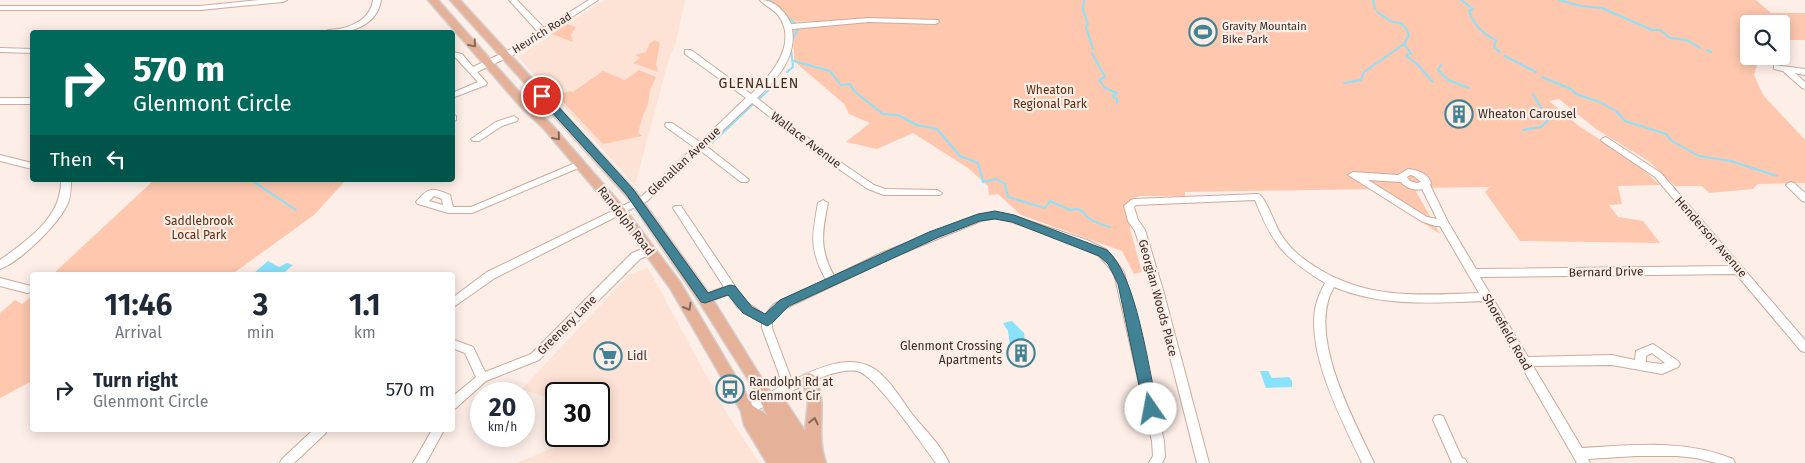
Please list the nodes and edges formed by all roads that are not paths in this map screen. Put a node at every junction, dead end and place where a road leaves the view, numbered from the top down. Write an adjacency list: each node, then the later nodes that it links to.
1 (283, 0): 8 (street)
2 (376, 0): 11 (street)
3 (433, 0): 18 (main road, Randolph Road, one-way to 18)
4 (455, 0): 17 (main road, Randolph Road)
5 (513, 0): 12 (street)
6 (594, 0): 12 (street, Heurich Road)
7 (764, 0): 10 (street)
8 (0, 8)
9 (935, 22): 10 (street)
10 (788, 27): 25 (street, Glenallan Avenue)
11 (343, 30)
12 (543, 32): 17 (street, Heurich Road)
13 (0, 50): 14 (street)
14 (30, 51)
15 (688, 52): 25 (street, Wallace Avenue)
16 (455, 55): 21 (street)
17 (506, 55): 18 (street, Heurich Road); 45 (main road, Randolph Road)
18 (488, 63): 21 (street, Heurich Road); 34 (main road, Randolph Road, one-way to 34)
19 (1777, 67): 20 (street)
20 (1786, 69): 22 (street); 23 (street)
21 (471, 70): 24 (street)
22 (1805, 72)
23 (1805, 86)
24 (455, 95)
25 (752, 98): 32 (street, Glenallan Avenue); 42 (street, Wallace Avenue)
26 (0, 101): 27 (street)
27 (30, 101)
28 (514, 119): 30 (street)
29 (669, 125): 32 (street)
30 (476, 139)
31 (1606, 140): 53 (street, Henderson Avenue)
32 (700, 147): 37 (street); 45 (street, Glenallan Avenue)
33 (0, 158): 35 (street)
34 (580, 164): 48 (street); 49 (main road, Randolph Road)
35 (30, 166)
36 (1403, 179): 39 (street, Shorefield Road); 41 (street, Shorefield Road); 50 (street)
37 (744, 180)
38 (66, 182): 52 (street)
39 (1425, 185): 41 (street); 44 (street, Shorefield Road)
40 (1791, 185): 43 (street)
41 (1414, 186): 44 (street, Shorefield Road)
42 (937, 193)
43 (1805, 199)
44 (1431, 200): 50 (street, Shorefield Road)
45 (638, 203): 49 (street, Glenallan Avenue); 61 (main road, Randolph Road)
46 (823, 203): 57 (street)
47 (678, 208): 59 (street)
48 (448, 210)
49 (621, 212): 51 (main road, Randolph Road); 62 (street, Glenallan Avenue)
50 (1443, 222): 54 (street, Shorefield Road)
51 (650, 250): 68 (street, Greenery Lane); 73 (main road, Randolph Road, one-way to 73)
52 (0, 265)
53 (1740, 270): 54 (street, Bernard Drive); 65 (street, Henderson Avenue)
54 (1473, 273): 60 (street, Shorefield Road)
55 (1331, 281): 60 (street, Georgian Woods Place); 86 (street, Georgian Woods Place); 87 (street)
56 (0, 282): 58 (street)
57 (832, 282): 63 (street); 85 (street)
58 (26, 289)
59 (730, 289): 61 (street); 63 (street)
60 (1487, 297): 66 (street, Shorefield Road)
61 (705, 299): 71 (main road, Randolph Road)
62 (455, 302)
63 (767, 321): 70 (street)
64 (455, 343): 68 (street)
65 (1805, 348)
66 (1524, 362): 67 (street); 77 (street, Shorefield Road)
67 (1641, 365)
68 (482, 378): 72 (street, Greenery Lane)
69 (808, 379): 70 (street); 83 (main road, one-way to 69); 84 (street)
70 (789, 387): 71 (street)
71 (767, 399): 73 (street); 82 (main road, Randolph Road); 83 (main road)
72 (455, 402)
73 (748, 410): 80 (main road); 81 (main road, Randolph Road)
74 (1439, 420): 88 (street)
75 (319, 432): 78 (street)
76 (437, 432): 79 (street)
77 (1582, 458): 89 (street)
78 (286, 463)
79 (419, 463)
80 (775, 463)
81 (790, 463)
82 (805, 463)
83 (818, 463)
84 (943, 463)
85 (1155, 463)
86 (1203, 463)
87 (1368, 463)
88 (1461, 463)
89 (1729, 463)

